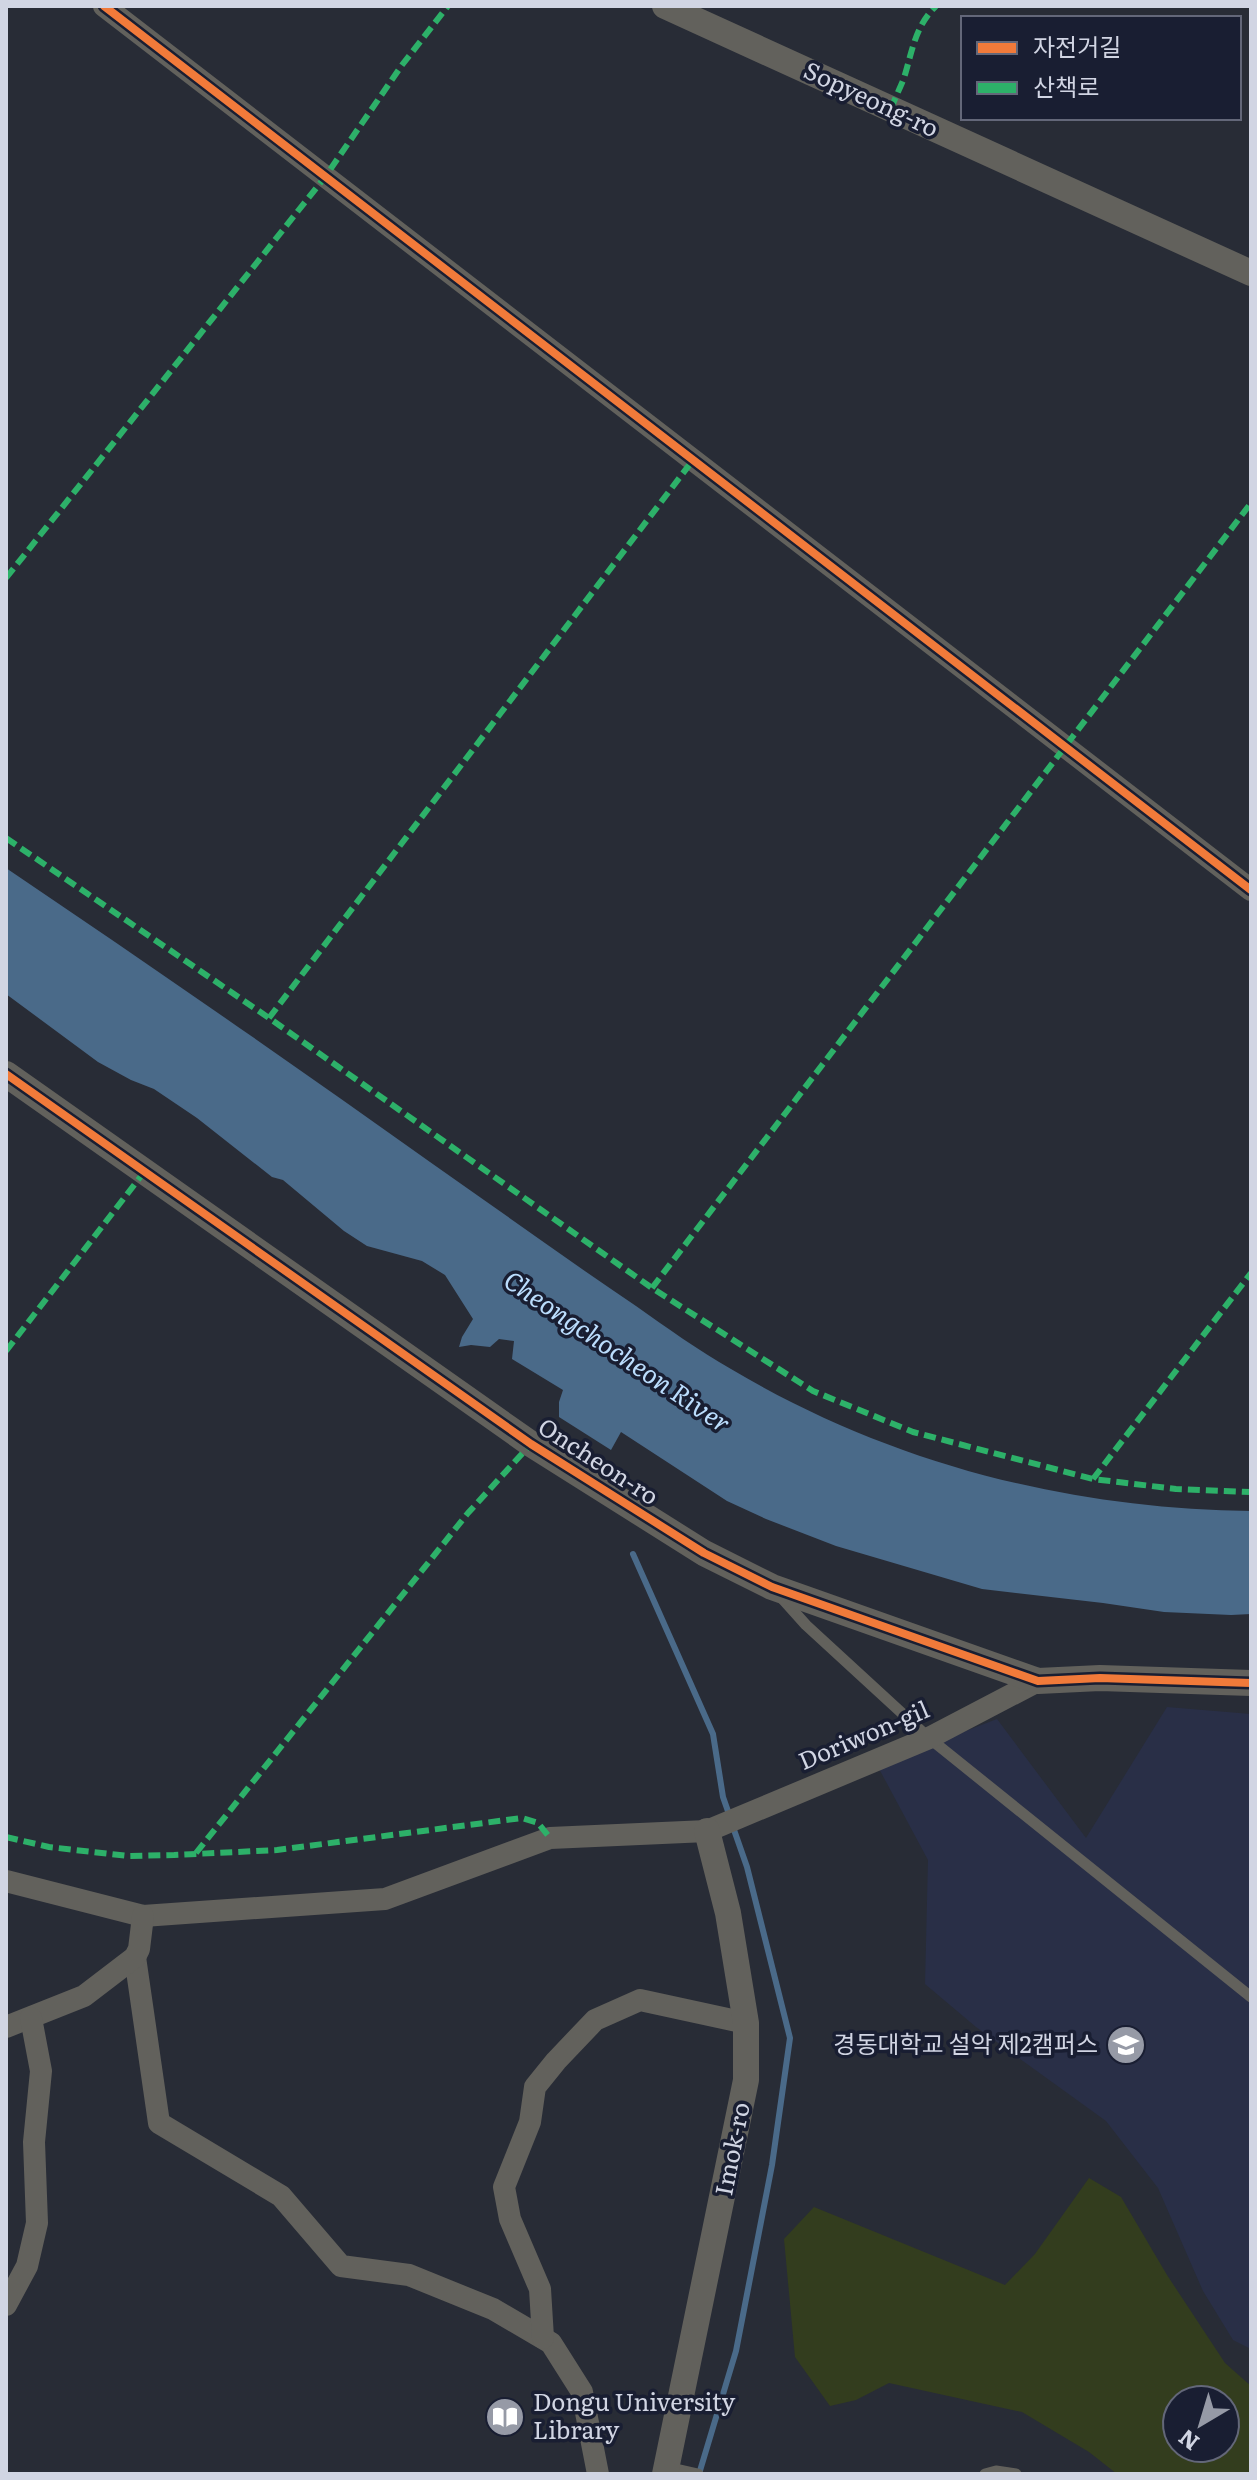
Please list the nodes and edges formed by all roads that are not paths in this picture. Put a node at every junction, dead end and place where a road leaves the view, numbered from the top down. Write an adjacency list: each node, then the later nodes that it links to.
1 (104, 6): 4 (street)
2 (665, 6): 3 (street, Sopyeong-ro)
3 (1251, 273)
4 (1251, 890)
5 (6, 1074): 6 (street, Oncheon-ro)
6 (772, 1587): 7 (street, Oncheon-ro); 9 (lane)
7 (1038, 1681): 8 (street, Oncheon-ro); 9 (street, Doriwon-gil)
8 (1251, 1683)
9 (929, 1738): 10 (street, Doriwon-gil); 14 (lane)
10 (707, 1831): 12 (street); 16 (street, Imok-ro)
11 (6, 1881): 12 (street)
12 (143, 1916): 13 (street)
13 (135, 1957): 15 (street); 19 (street)
14 (1251, 1997)
15 (31, 2018): 17 (street); 18 (street)
16 (746, 2023): 19 (street); 20 (street, Imok-ro)
17 (6, 2027)
18 (6, 2305)
19 (543, 2338): 21 (street)
20 (669, 2470): 22 (lane, Imok-ro)
21 (598, 2474)
22 (698, 2474)
23 (985, 2474): 24 (lane)
24 (1016, 2474)

